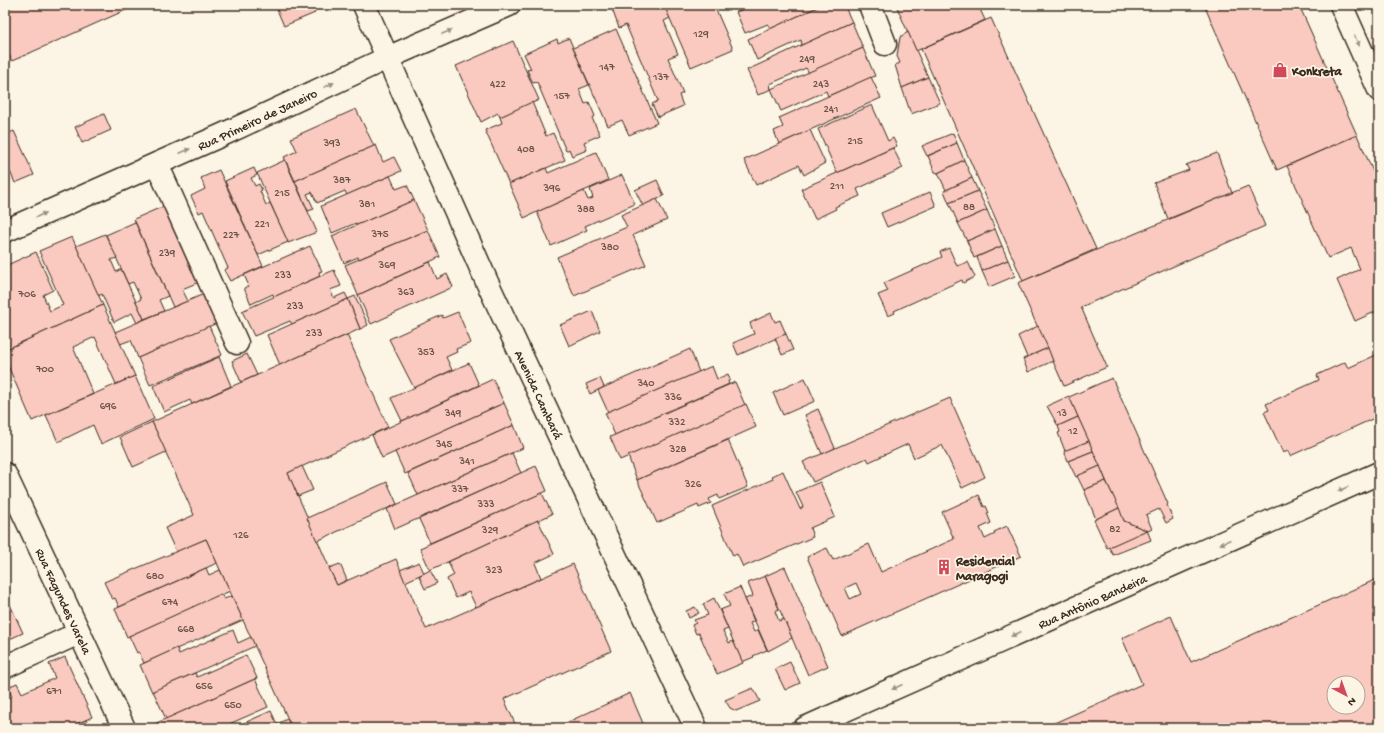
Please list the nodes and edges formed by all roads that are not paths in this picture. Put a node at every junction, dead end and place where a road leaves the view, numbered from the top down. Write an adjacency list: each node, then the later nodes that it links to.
1 (364, 5): 6 (street, Avenida Cambará)
2 (509, 5): 6 (street, Rua Primeiro de Janeiro, one-way to 2)
3 (870, 5): 5 (street)
4 (1341, 5): 7 (street, one-way to 7)
5 (885, 44)
6 (387, 58): 8 (street, Rua Primeiro de Janeiro, one-way to 6); 16 (street, Avenida Cambará)
7 (1379, 90)
8 (157, 164): 9 (street, Rua Primeiro de Janeiro, one-way to 8); 10 (street)
9 (5, 231)
10 (237, 343)
11 (1379, 473): 17 (street, Rua Antônio Bandeira, one-way to 17)
12 (5, 474): 13 (street, Rua Fagundes Varela)
13 (79, 633): 14 (street); 15 (street, Rua Fagundes Varela)
14 (5, 667)
15 (124, 728)
16 (696, 728)
17 (805, 728)

